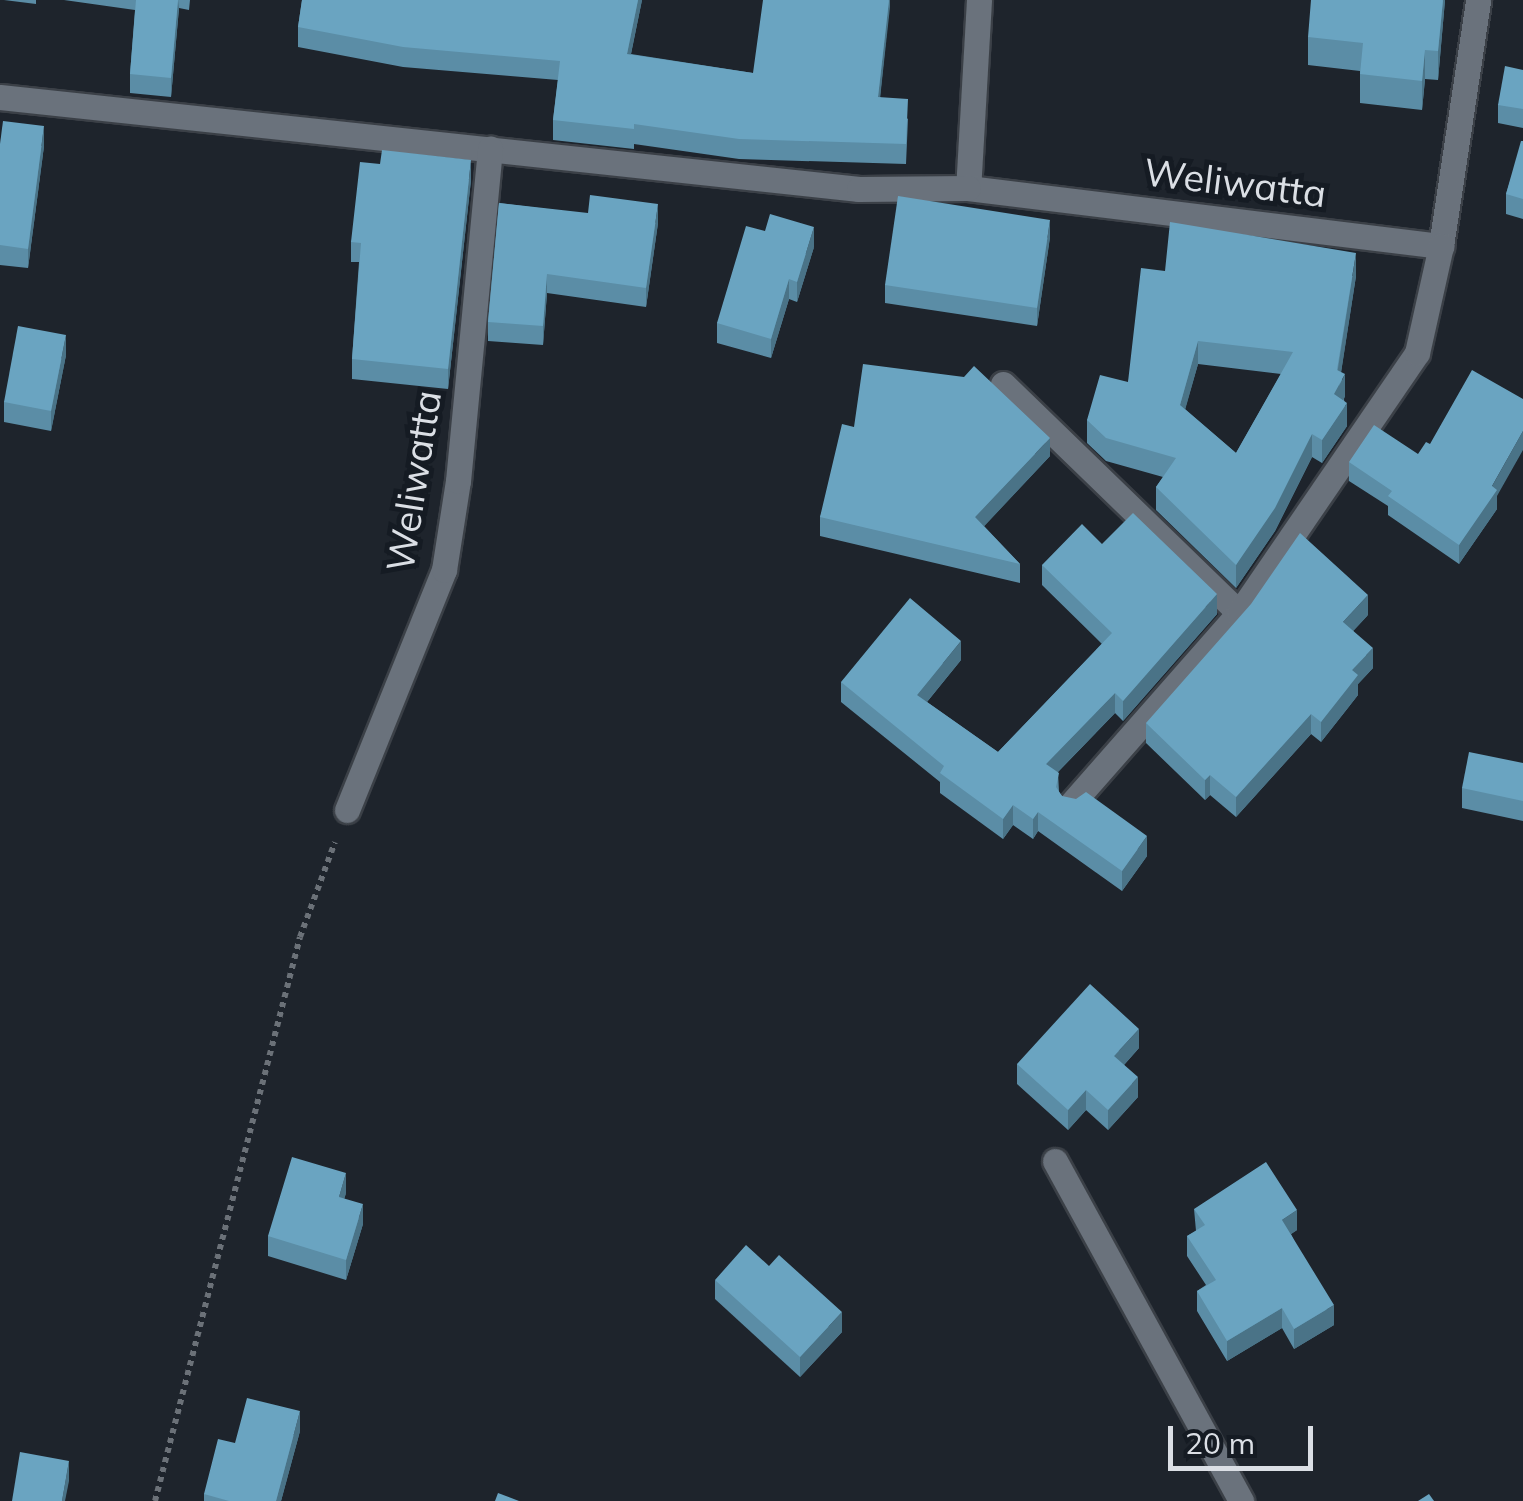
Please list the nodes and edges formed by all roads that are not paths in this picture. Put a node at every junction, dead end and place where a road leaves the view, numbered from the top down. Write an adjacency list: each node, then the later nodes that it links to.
1 (979, 0): 5 (street)
2 (1478, 0): 6 (street)
3 (0, 96): 4 (street, Weliwatta)
4 (490, 149): 5 (street, Weliwatta); 10 (street, Weliwatta)
5 (968, 188): 6 (street, Weliwatta)
6 (1441, 246): 8 (street)
7 (1003, 384): 8 (street)
8 (1239, 612): 9 (street)
9 (1072, 803)
10 (347, 810)
11 (1055, 1160): 12 (street)
12 (1241, 1501)

